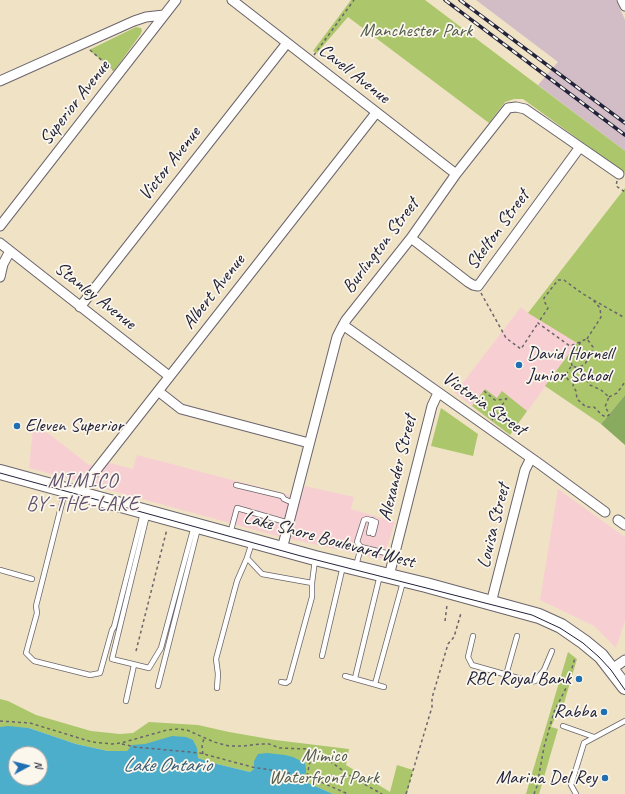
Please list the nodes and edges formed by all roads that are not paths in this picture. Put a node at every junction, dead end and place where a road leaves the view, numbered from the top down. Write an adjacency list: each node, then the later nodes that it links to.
1 (176, 0): 5 (street, Superior Avenue)
2 (232, 0): 6 (street, Cavell Avenue)
3 (622, 0): 4 (street)
4 (625, 6)
5 (164, 15): 7 (street); 12 (street, Superior Avenue)
6 (287, 43): 8 (street, Cavell Avenue); 17 (street, Victor Avenue)
7 (0, 81)
8 (376, 113): 10 (street, Cavell Avenue); 19 (street, Albert Avenue)
9 (580, 147): 10 (street, Burlington Street); 11 (street, Burlington Street); 13 (street, Skelton Street)
10 (456, 174): 13 (street, Burlington Street)
11 (619, 174)
12 (0, 226)
13 (411, 238): 18 (street, Burlington Street)
14 (0, 243): 15 (street, Stanley Avenue)
15 (10, 251): 16 (street); 17 (street, Stanley Avenue)
16 (0, 277)
17 (80, 307): 19 (street, Stanley Avenue)
18 (343, 325): 21 (street, Victoria Street); 22 (street, Burlington Street)
19 (169, 376): 20 (street, Albert Avenue)
20 (158, 391): 22 (street); 27 (street, Albert Avenue)
21 (438, 393): 23 (street, Victoria Street); 38 (street, Alexander Street)
22 (309, 443): 28 (street, Burlington Street)
23 (531, 458): 30 (street, Victoria Street); 47 (street, Louisa Street)
24 (0, 472): 26 (main road, Lake Shore Boulevard West)
25 (236, 485): 28 (lane)
26 (65, 490): 27 (main road, Lake Shore Boulevard West); 29 (lane)
27 (81, 494): 29 (main road, Lake Shore Boulevard West)
28 (293, 503): 31 (street, Burlington Street)
29 (146, 511): 32 (main road, Lake Shore Boulevard West); 53 (lane)
30 (605, 512)
31 (289, 523): 33 (lane); 37 (street, Burlington Street)
32 (197, 525): 33 (main road, Lake Shore Boulevard West); 53 (lane); 60 (lane)
33 (230, 534): 35 (main road, Lake Shore Boulevard West)
34 (371, 534): 36 (lane)
35 (252, 540): 37 (main road, Lake Shore Boulevard West); 39 (lane)
36 (367, 546): 38 (lane); 41 (lane)
37 (282, 549): 40 (main road, Lake Shore Boulevard West)
38 (394, 555): 43 (street, Alexander Street)
39 (247, 558): 46 (lane); 63 (lane)
40 (315, 558): 41 (main road, Lake Shore Boulevard West); 46 (lane)
41 (350, 566): 43 (main road, Lake Shore Boulevard West); 51 (lane)
42 (0, 570): 44 (lane)
43 (384, 575): 45 (main road, Lake Shore Boulevard West); 57 (lane)
44 (32, 579)
45 (404, 580): 47 (main road, Lake Shore Boulevard West); 59 (lane)
46 (312, 584): 58 (lane)
47 (492, 603): 54 (main road, Lake Shore Boulevard West)
48 (473, 636): 55 (lane)
49 (517, 636): 55 (lane)
50 (552, 651): 55 (lane)
51 (322, 656)
52 (625, 660): 54 (street)
53 (134, 665): 64 (lane)
54 (612, 669): 62 (main road, Lake Shore Boulevard West)
55 (506, 675)
56 (345, 676): 57 (lane)
57 (355, 678): 59 (lane)
58 (281, 682)
59 (375, 684): 61 (lane)
60 (158, 686)
61 (384, 687)
62 (625, 687)
63 (217, 688)
64 (126, 701)
65 (625, 721): 67 (lane)
66 (563, 726): 67 (lane)
67 (594, 737): 68 (lane)
68 (576, 794)

